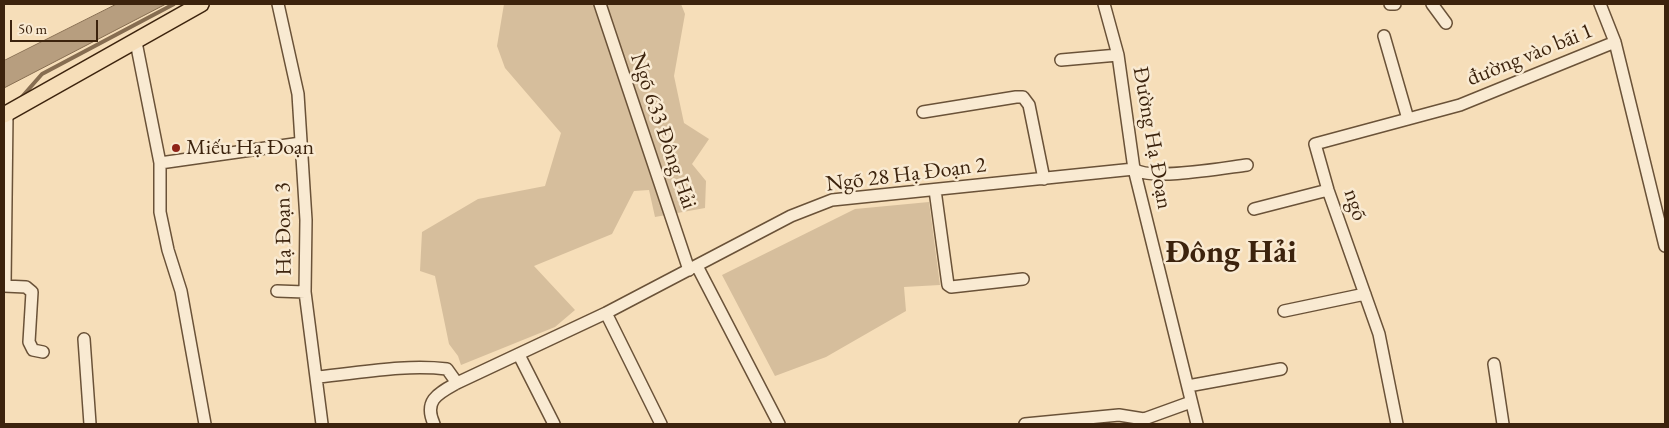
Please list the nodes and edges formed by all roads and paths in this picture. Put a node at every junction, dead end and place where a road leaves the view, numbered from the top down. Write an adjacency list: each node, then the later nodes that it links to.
1 (201, 4): 11 (main road)
2 (278, 4): 19 (street, Hạ Đoạn 3)
3 (600, 4): 28 (street, Ngõ 633 Đông Hải)
4 (1104, 4): 13 (street, Đường Hạ Đoạn)
5 (1390, 4): 6 (street)
6 (1395, 4)
7 (1432, 4): 9 (street)
8 (1600, 4): 12 (street)
9 (1446, 23)
10 (1384, 36): 18 (street)
11 (136, 42): 17 (main road); 20 (street)
12 (1615, 42): 15 (street, đường vào bãi 1); 27 (street)
13 (1118, 55): 14 (street); 22 (street, Đường Hạ Đoạn)
14 (1060, 60)
15 (1460, 105): 18 (street, ngõ)
16 (923, 112): 23 (street)
17 (5, 115): 29 (street)
18 (1408, 119): 25 (street, ngõ)
19 (301, 143): 20 (street); 33 (street, Hạ Đoạn 3)
20 (160, 164): 47 (street)
21 (1247, 165): 22 (street)
22 (1134, 169): 23 (street, Ngõ 28 Hạ Đoạn 2); 44 (street, Đường Hạ Đoạn)
23 (1044, 179): 24 (street, Ngõ 28 Hạ Đoạn 2)
24 (936, 190): 28 (street, Ngõ 28 Hạ Đoạn 2); 30 (street)
25 (1328, 190): 26 (street); 34 (street, ngõ)
26 (1254, 209)
27 (1665, 246)
28 (693, 268): 36 (street, Ngõ 28 Hạ Đoạn 2); 52 (street, Ngõ 633 Đông Hải)
29 (4, 272): 31 (street)
30 (1023, 278)
31 (4, 286): 38 (street)
32 (277, 291): 33 (street)
33 (305, 292): 42 (street, Hạ Đoạn 3)
34 (1365, 294): 35 (street); 55 (street, ngõ)
35 (1284, 311)
36 (606, 313): 39 (street, Ngõ 28 Hạ Đoạn 2); 51 (street)
37 (84, 339): 46 (street)
38 (43, 352)
39 (519, 355): 43 (street, Ngõ 28 Hạ Đoạn 2); 50 (street)
40 (1494, 364): 56 (street)
41 (1280, 369): 44 (street)
42 (317, 377): 43 (street); 48 (street, Hạ Đoạn 3)
43 (457, 383): 49 (street, Ngõ 28 Hạ Đoạn 2)
44 (1188, 386): 45 (street, Đường Hạ Đoạn)
45 (1191, 402): 53 (street); 54 (street, Đường Hạ Đoạn)
46 (90, 424)
47 (205, 424)
48 (322, 424)
49 (434, 424)
50 (554, 424)
51 (661, 424)
52 (779, 424)
53 (1025, 424)
54 (1197, 424)
55 (1397, 424)
56 (1503, 424)

